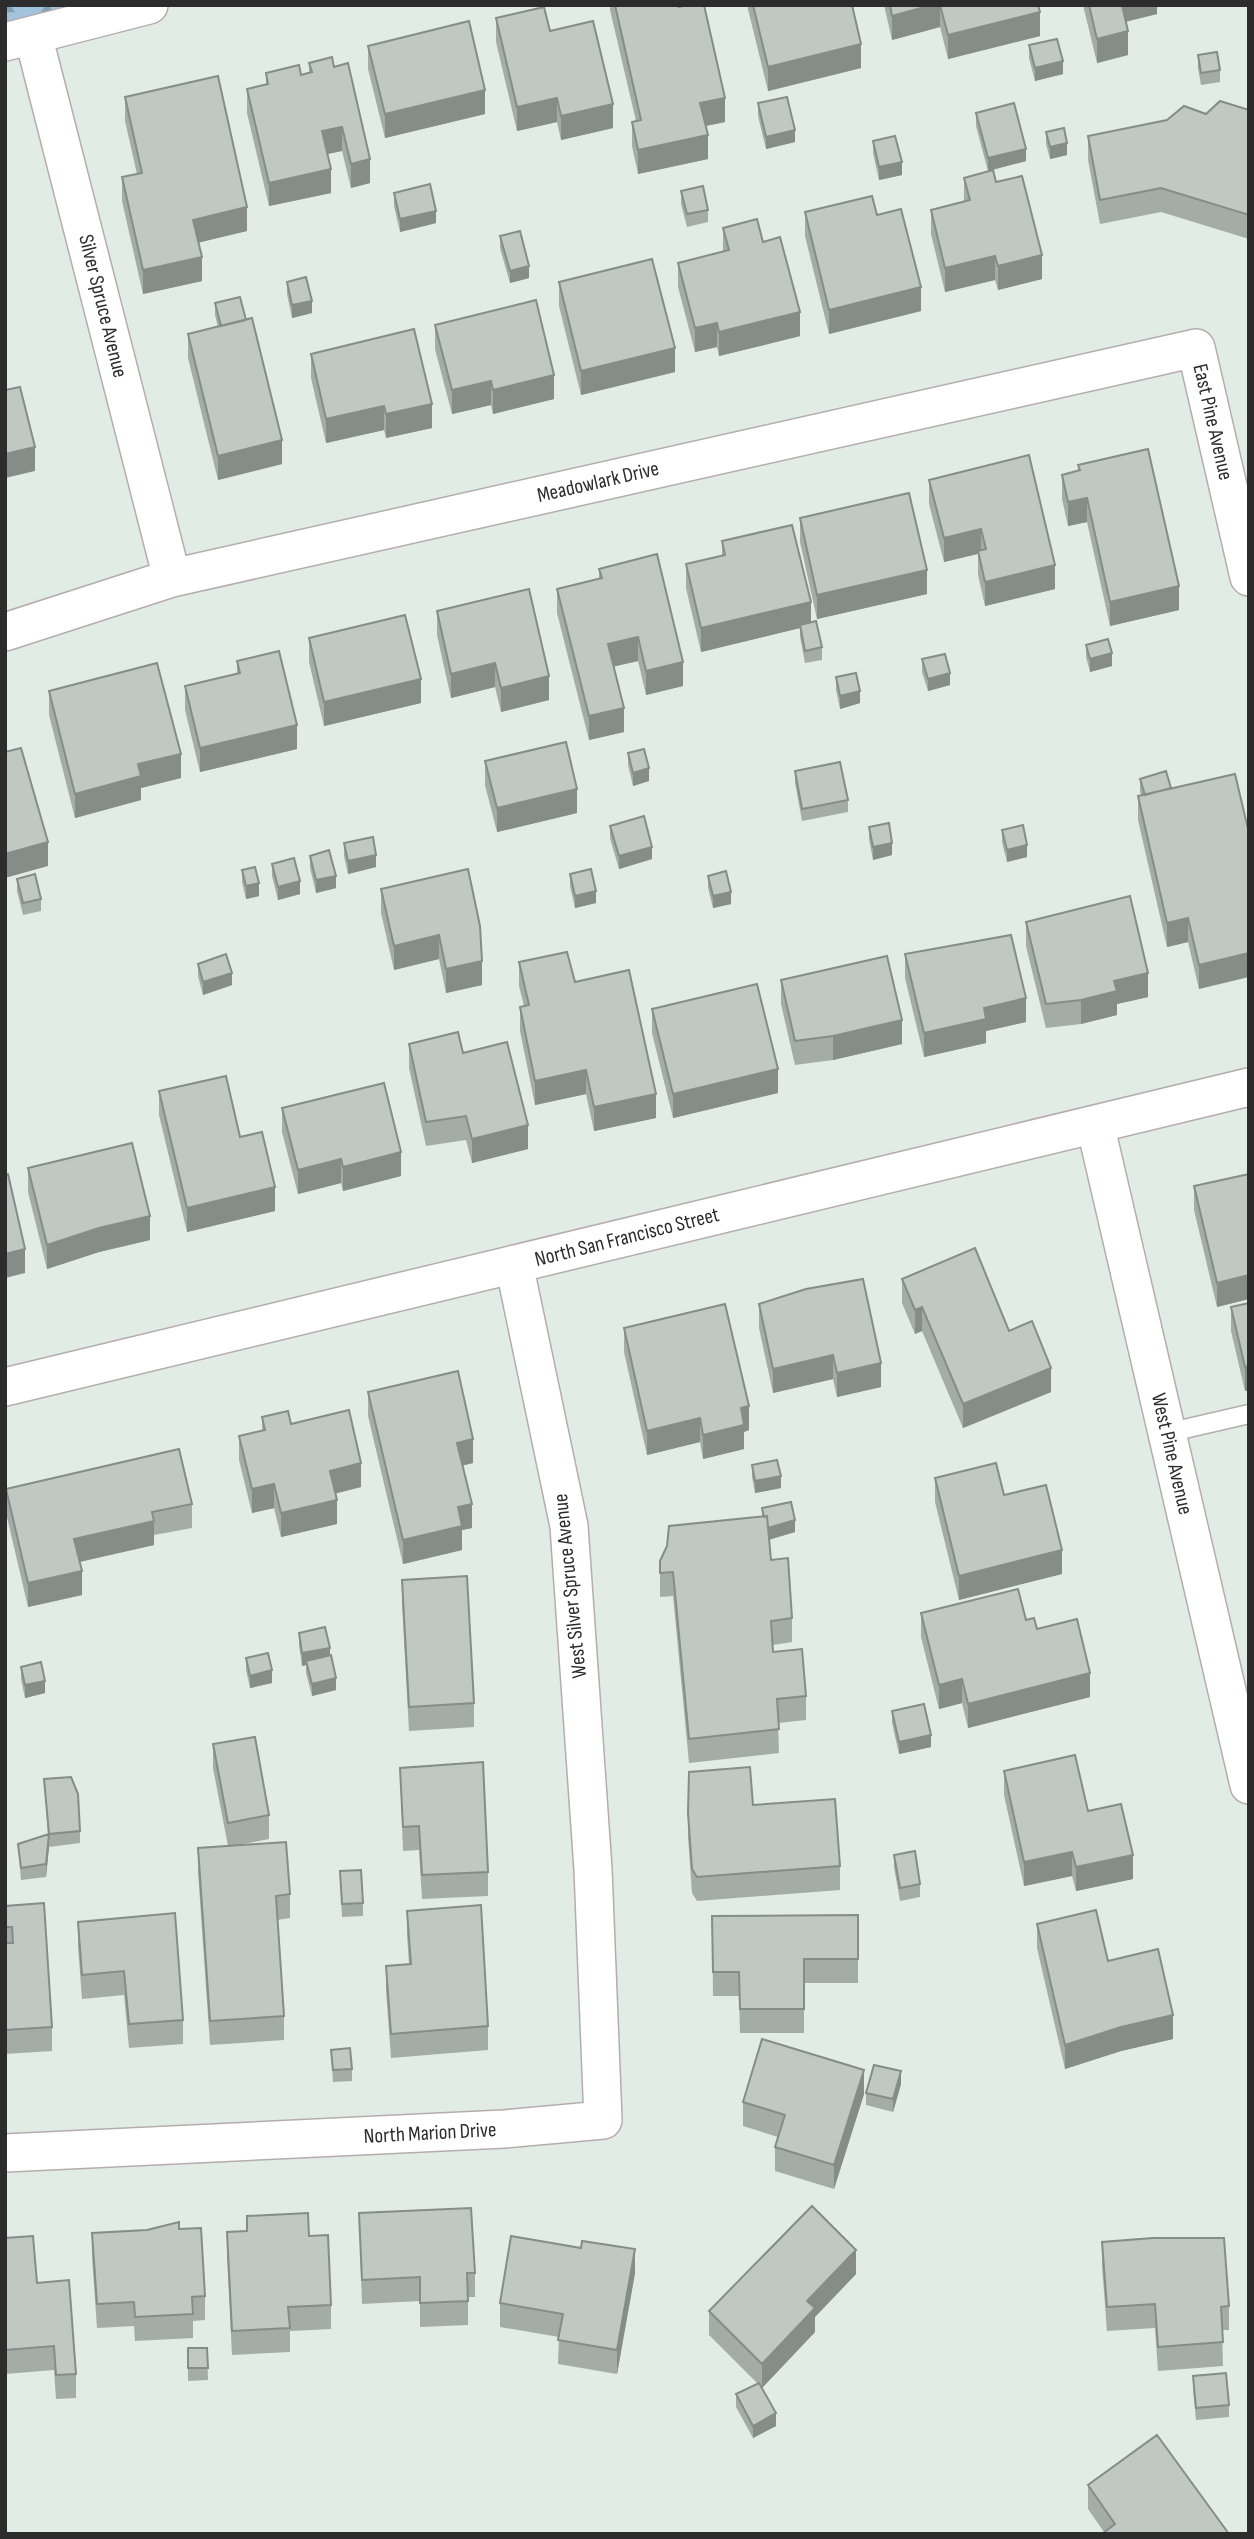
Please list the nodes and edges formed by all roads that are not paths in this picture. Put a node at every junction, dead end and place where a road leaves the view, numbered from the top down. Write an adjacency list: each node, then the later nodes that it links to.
1 (149, 5): 2 (street)
2 (19, 38): 5 (street, Silver Spruce Avenue)
3 (1196, 348): 4 (street, East Pine Avenue); 5 (street, Meadowlark Drive)
4 (1249, 577)
5 (172, 578): 6 (street, Meadowlark Drive)
6 (5, 632)
7 (1249, 1087): 8 (street, North San Francisco Street)
8 (1095, 1124): 9 (street, North San Francisco Street); 12 (street, West Pine Avenue)
9 (514, 1264): 10 (street, North San Francisco Street); 14 (street, West Silver Spruce Avenue)
10 (5, 1387)
11 (1249, 1414): 12 (lane)
12 (1167, 1433): 13 (street, West Pine Avenue)
13 (1249, 1785)
14 (593, 1870): 15 (street, North Marion Drive)
15 (5, 2153)

